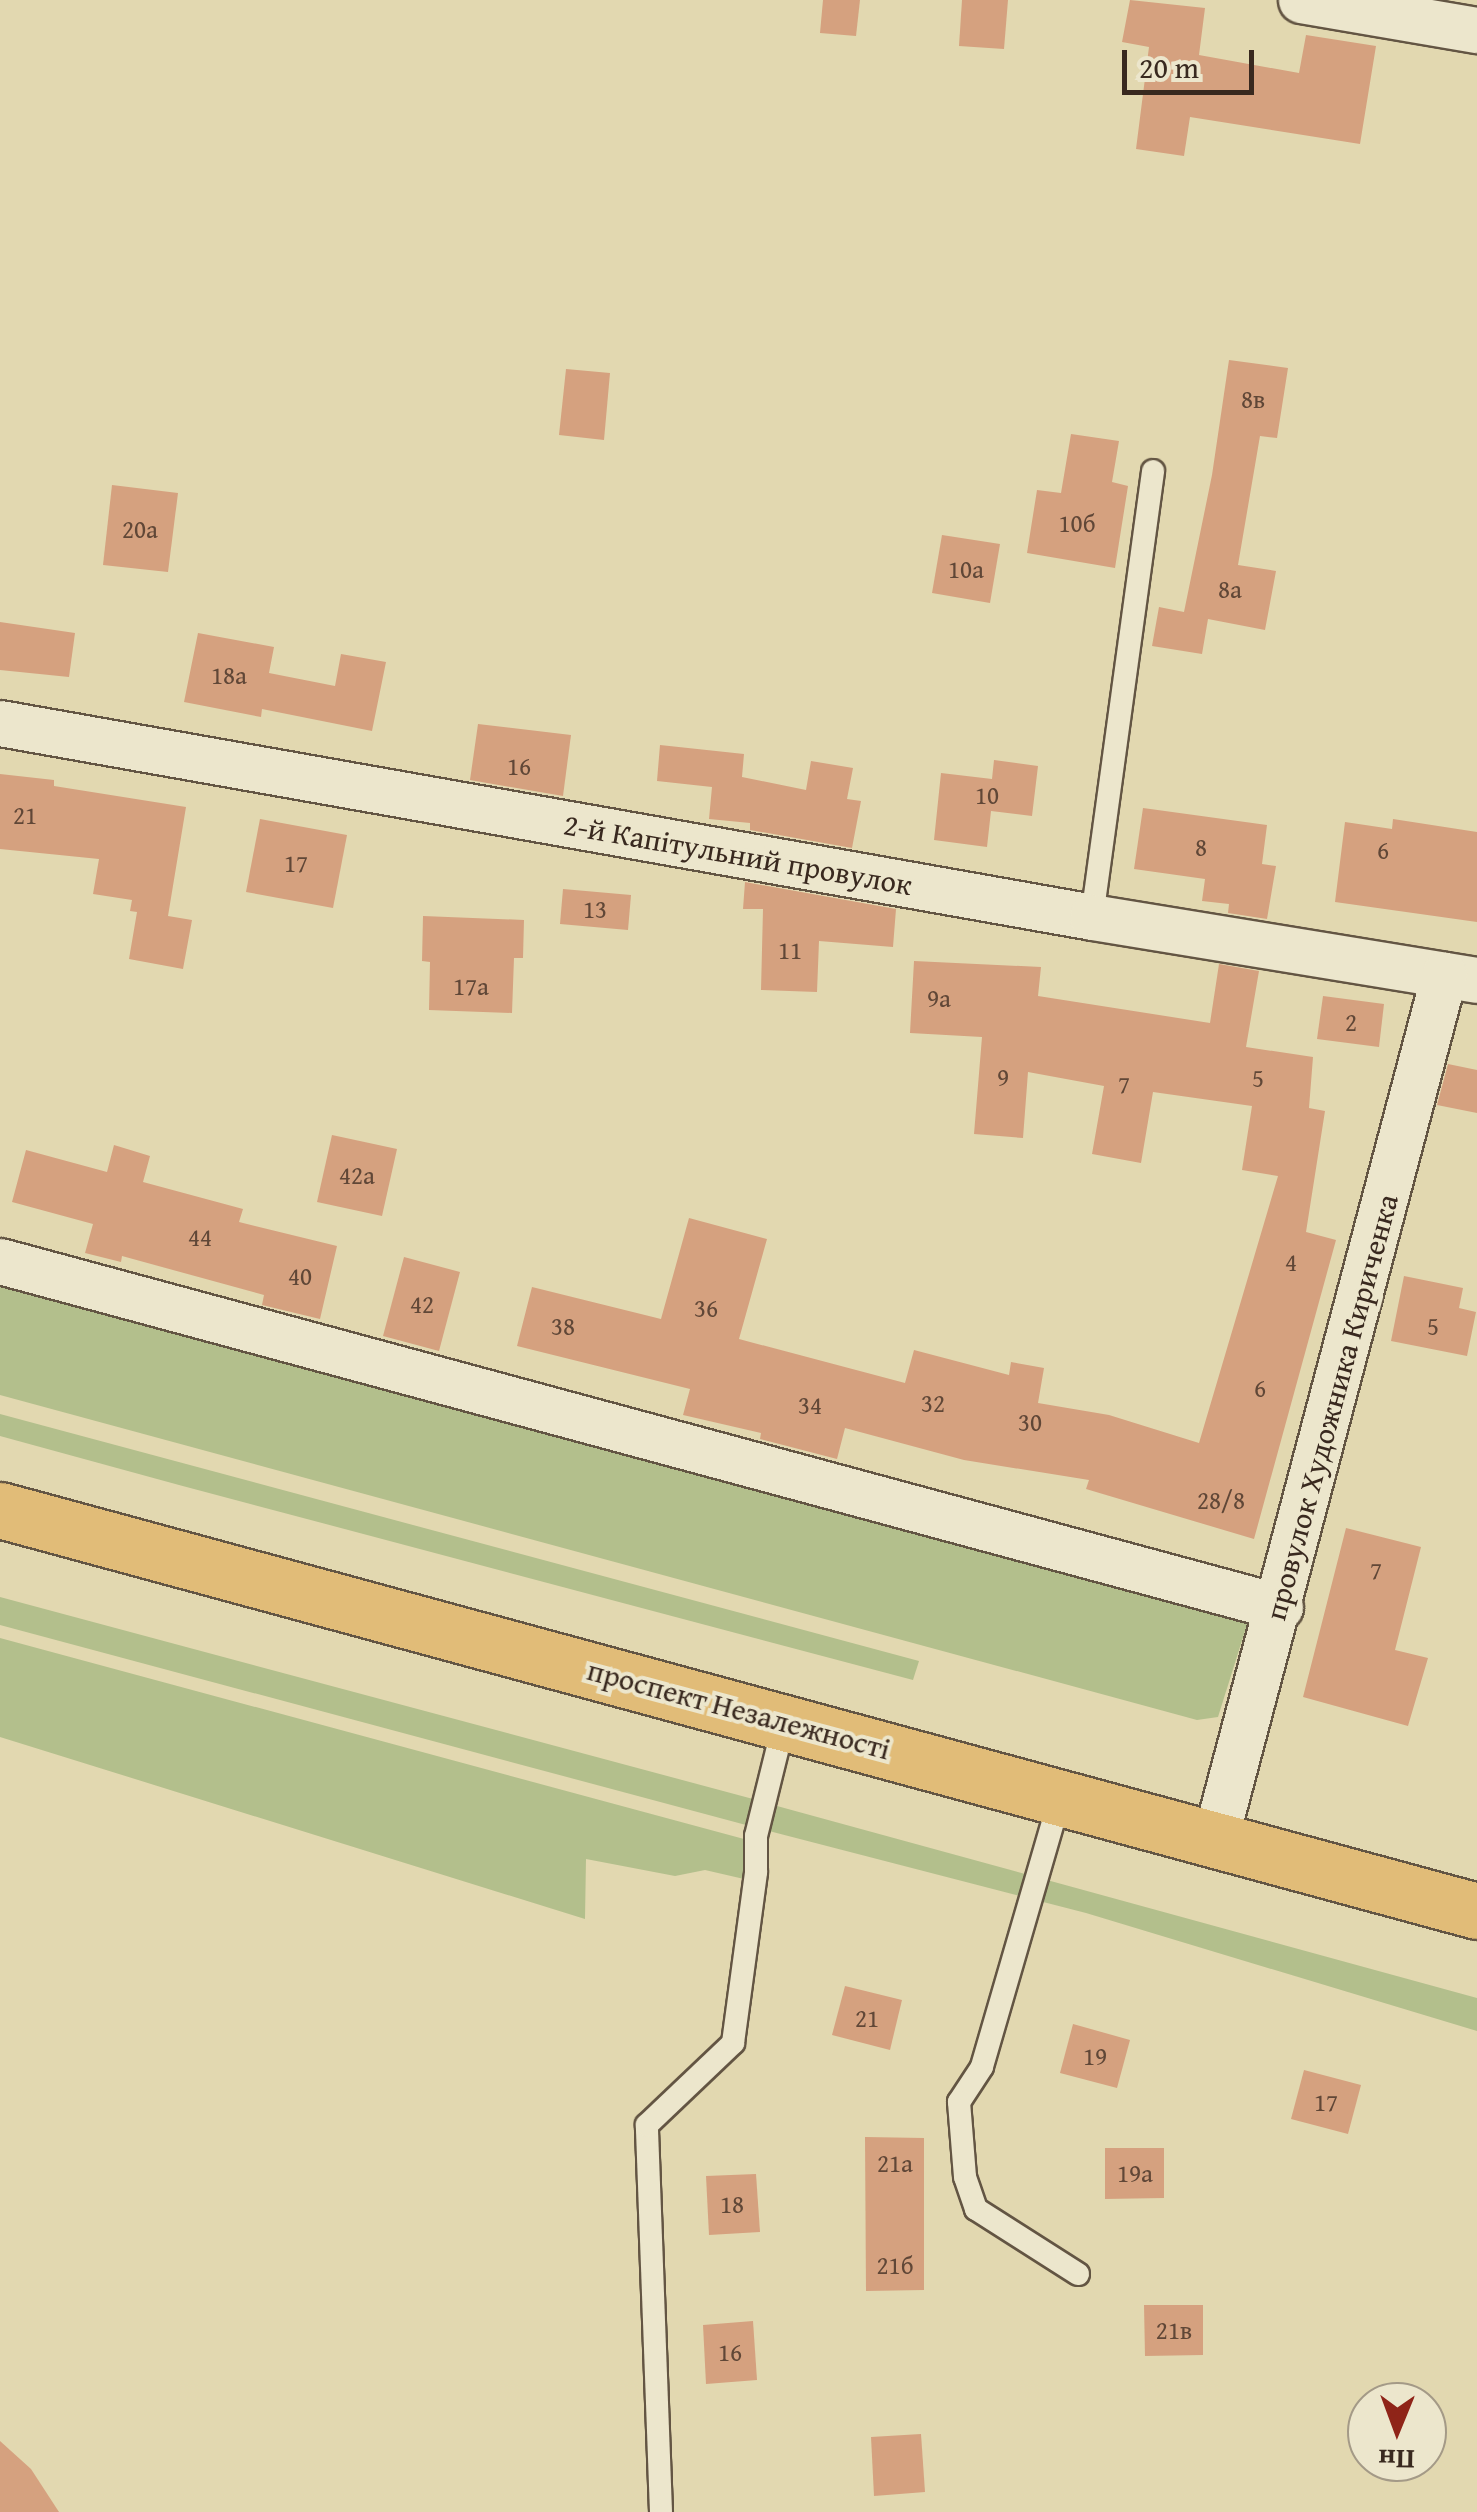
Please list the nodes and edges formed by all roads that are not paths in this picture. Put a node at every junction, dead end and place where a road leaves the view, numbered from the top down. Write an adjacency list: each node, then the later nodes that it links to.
1 (1300, 0): 2 (street)
2 (1477, 30)
3 (1154, 471): 5 (lane)
4 (0, 723): 5 (street, 2-й Капітульний провулок)
5 (1092, 917): 6 (street, 2-й Капітульний провулок)
6 (1461, 977): 9 (street, провулок Художника Кириченка)
7 (0, 1261): 9 (street)
8 (0, 1510): 10 (main road, проспект Незалежності)
9 (1280, 1607): 12 (street, провулок Художника Кириченка)
10 (784, 1722): 11 (main road, проспект Незалежності); 15 (lane)
11 (1060, 1797): 12 (main road, проспект Незалежності); 14 (lane)
12 (1215, 1839): 13 (main road, проспект Незалежності)
13 (1477, 1912)
14 (1078, 2274)
15 (661, 2512)

